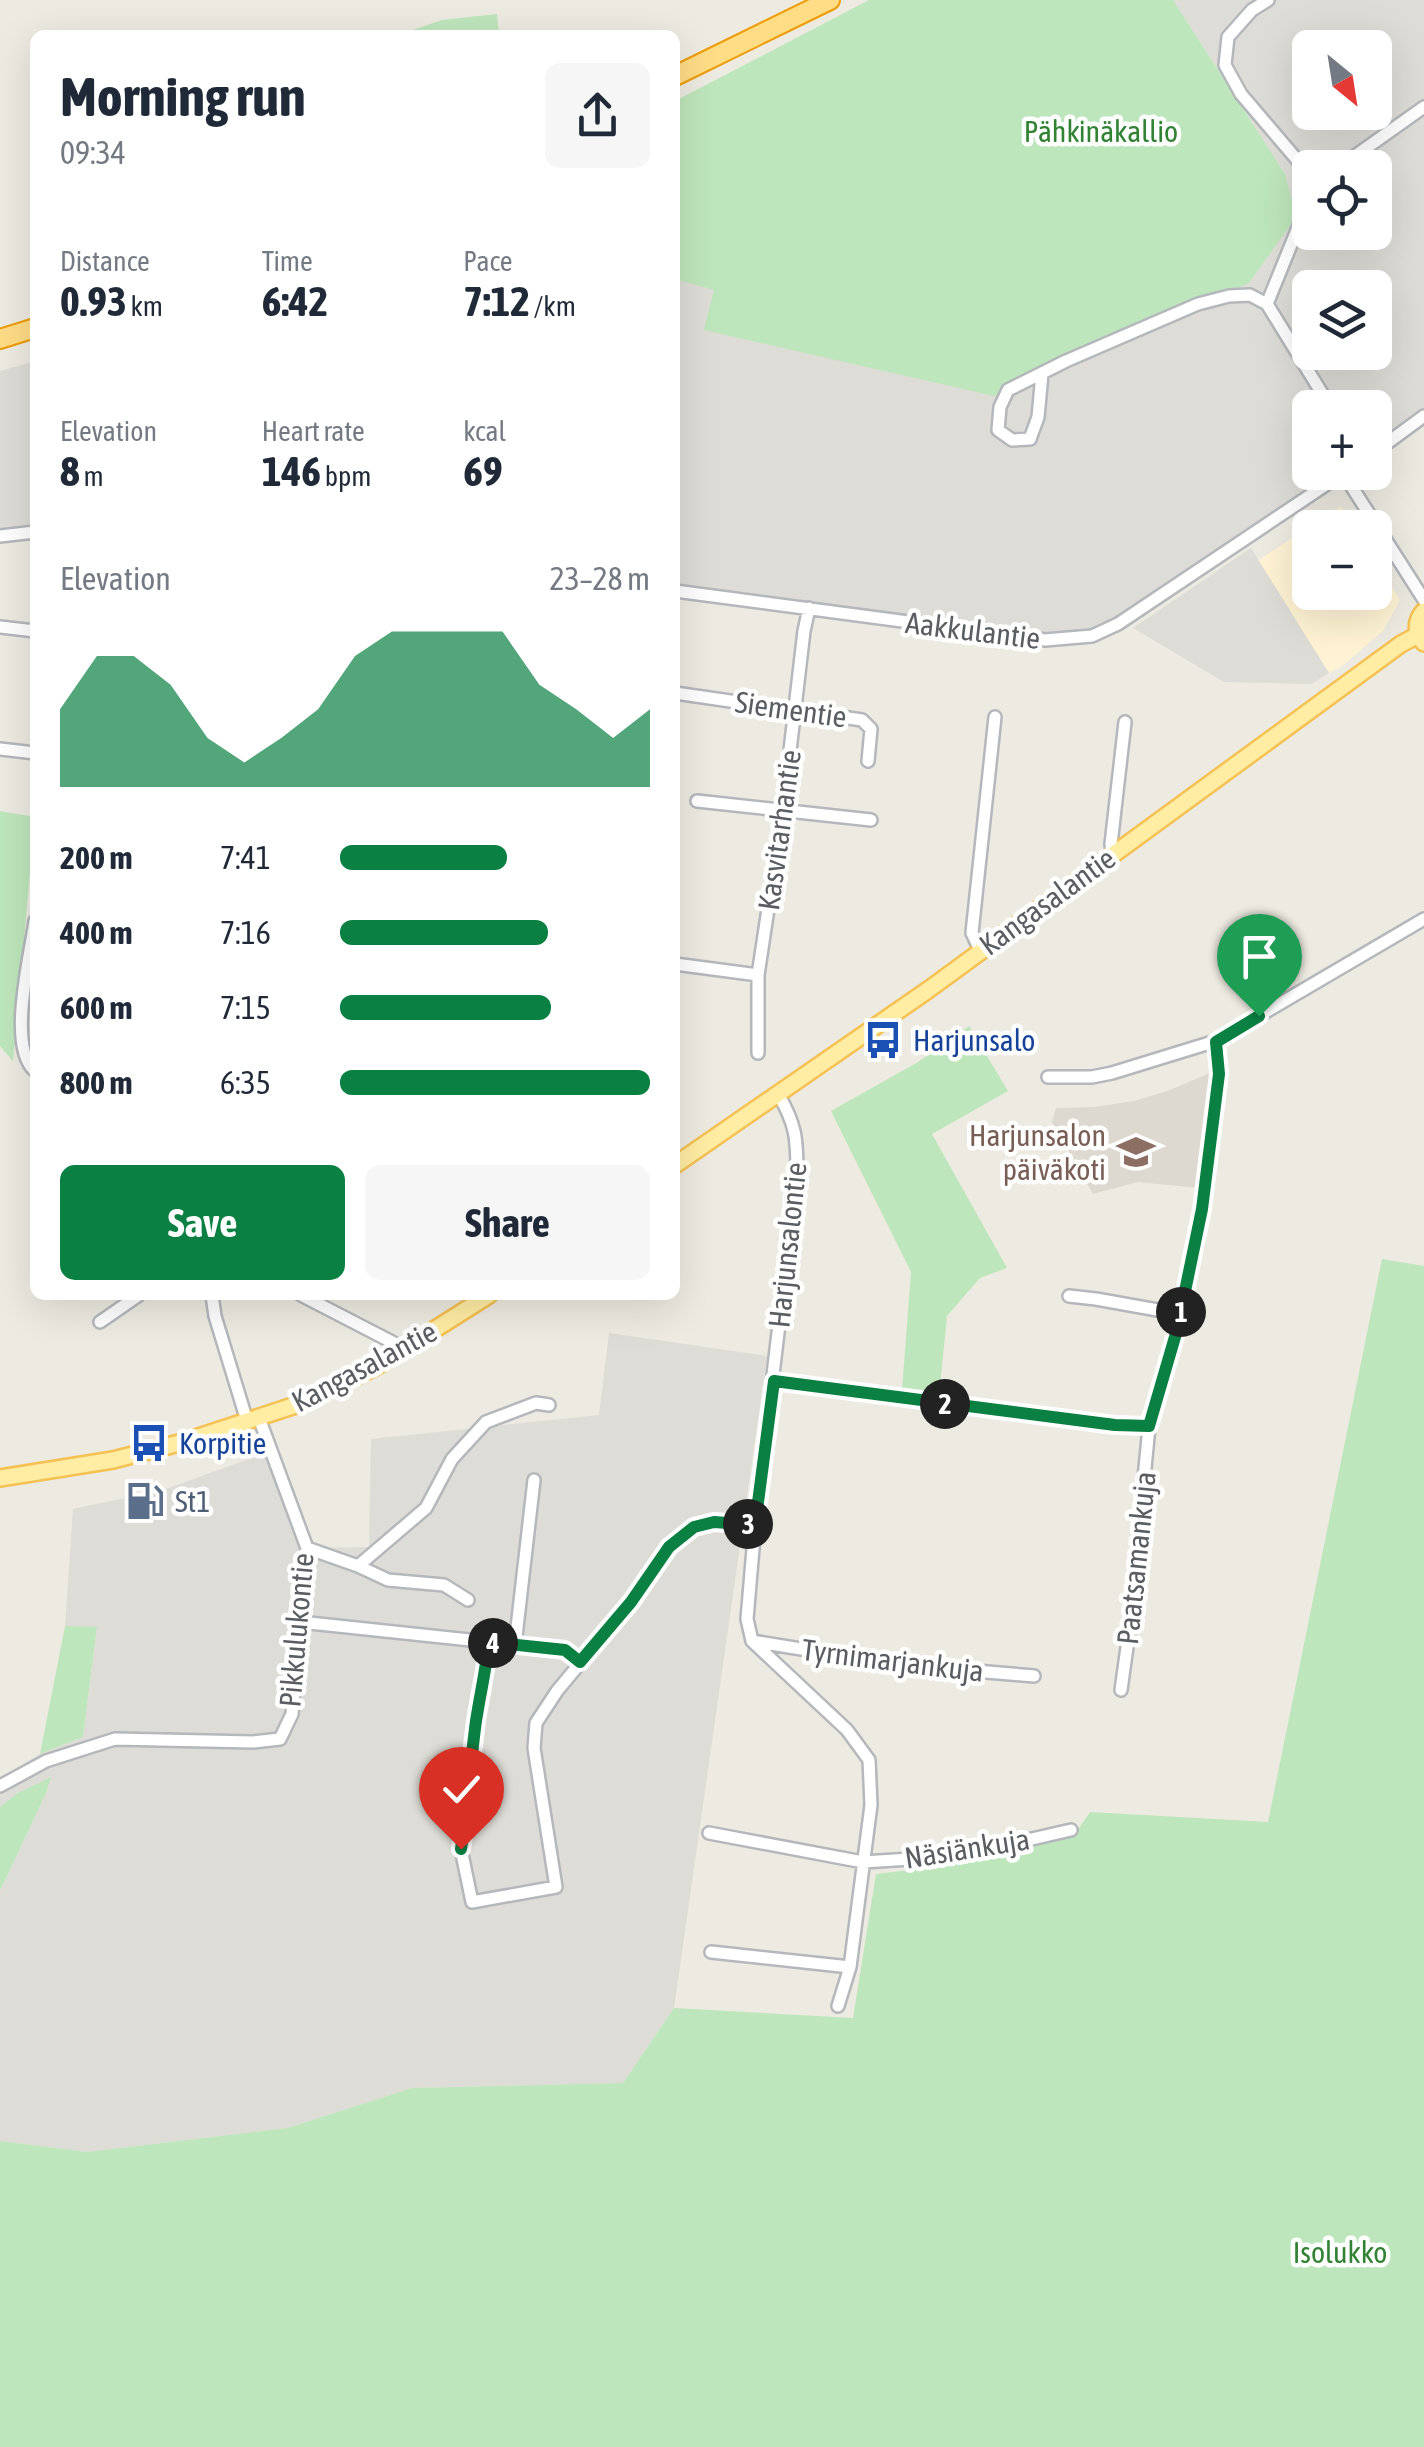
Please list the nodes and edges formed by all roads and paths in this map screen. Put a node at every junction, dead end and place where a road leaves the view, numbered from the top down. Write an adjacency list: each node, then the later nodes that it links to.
1 (830, 0): 3 (highway)
2 (1268, 0): 6 (street)
3 (680, 74)
4 (1424, 107): 5 (street)
5 (1363, 150)
6 (1292, 155)
7 (1292, 241): 8 (street)
8 (1266, 304): 11 (street); 12 (street)
9 (30, 330): 10 (highway)
10 (0, 339)
11 (1042, 374): 11 (street)
12 (1320, 390)
13 (1424, 416): 14 (street)
14 (1392, 440)
15 (1319, 490): 21 (street, Aakkulantie)
16 (1355, 490): 20 (street)
17 (30, 533): 18 (street)
18 (0, 536)
19 (680, 592): 21 (street, Aakkulantie)
20 (1424, 600)
21 (810, 608): 27 (street, Kasvitarhantie)
22 (1424, 610): 25 (main road)
23 (0, 626): 24 (street)
24 (30, 630)
25 (1421, 639): 36 (main road, Kangasalantie)
26 (680, 694): 27 (street, Siementie)
27 (796, 710): 32 (street, Siementie); 34 (street, Kasvitarhantie)
28 (995, 717): 38 (street)
29 (1125, 722): 36 (street)
30 (0, 750): 31 (street)
31 (30, 753)
32 (868, 761)
33 (697, 802): 34 (street)
34 (783, 810): 35 (street); 41 (street, Kasvitarhantie)
35 (871, 820)
36 (1112, 854): 38 (main road, Kangasalantie)
37 (1424, 920): 42 (street)
38 (980, 950): 46 (main road, Kangasalantie)
39 (30, 955): 44 (street)
40 (680, 965): 41 (street)
41 (758, 974): 43 (street, Kasvitarhantie)
42 (1216, 1042): 45 (street); 53 (street, Paatsamankuja)
43 (758, 1053)
44 (30, 1067)
45 (1048, 1078)
46 (778, 1094): 47 (main road, Kangasalantie); 56 (street, Harjunsalontie)
47 (680, 1162)
48 (1069, 1296): 53 (street)
49 (132, 1300): 54 (street)
50 (213, 1300): 58 (street)
51 (311, 1300): 55 (street)
52 (481, 1300): 58 (main road, Kangasalantie)
53 (1180, 1314): 59 (street, Paatsamankuja)
54 (100, 1322)
55 (394, 1343)
56 (774, 1381): 59 (street); 62 (street, Harjunsalontie)
57 (549, 1405): 64 (street)
58 (253, 1420): 60 (main road, Kangasalantie); 63 (street, Pikkulukontie)
59 (1149, 1426): 72 (street, Paatsamankuja)
60 (0, 1478)
61 (534, 1480): 69 (street)
62 (755, 1525): 67 (street, Harjunsalontie); 70 (street)
63 (307, 1548): 64 (street); 66 (street, Pikkulukontie)
64 (358, 1566): 65 (street)
65 (468, 1600)
66 (300, 1622): 68 (street); 73 (street, Pikkulukontie)
67 (752, 1641): 71 (street, Tyrnimarjankuja); 76 (street)
68 (489, 1642): 69 (street); 70 (street)
69 (514, 1645): 70 (street)
70 (580, 1662)
71 (1034, 1676)
72 (1121, 1690)
73 (0, 1786)
74 (1071, 1830): 76 (street, Näsiänkuja)
75 (709, 1833): 76 (street, Näsiänkuja)
76 (863, 1862): 78 (street)
77 (711, 1952): 78 (street)
78 (850, 1967): 79 (street)
79 (838, 2006)

